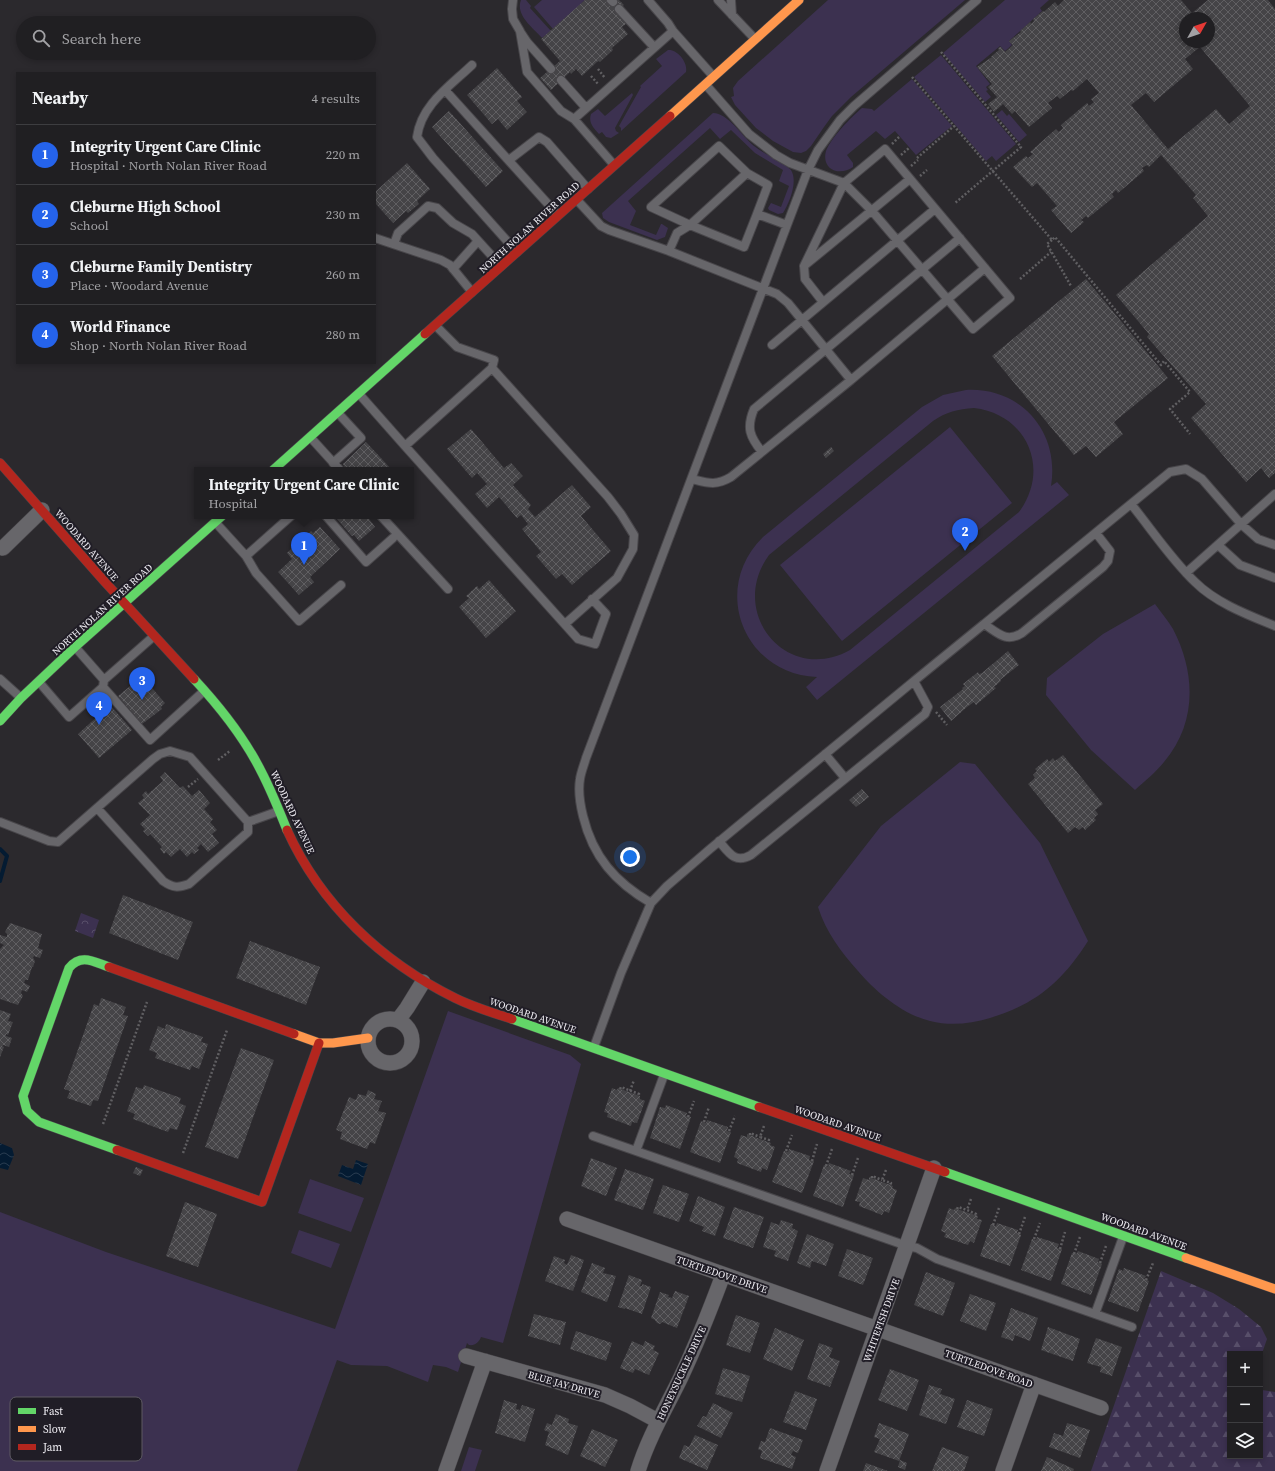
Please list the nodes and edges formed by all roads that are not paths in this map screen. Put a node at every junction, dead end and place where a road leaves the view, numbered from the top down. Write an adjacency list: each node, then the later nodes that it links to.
1 (513, 0): 9 (lane)
2 (648, 0): 10 (lane)
3 (718, 0): 8 (lane)
4 (731, 0): 8 (lane)
5 (799, 0): 11 (street, NORTH NOLAN RIVER ROAD)
6 (977, 0): 23 (lane)
7 (619, 9): 12 (lane)
8 (732, 15): 11 (lane)
9 (520, 31): 14 (lane); 20 (lane)
10 (673, 31): 12 (lane); 15 (lane)
11 (755, 40): 15 (street, NORTH NOLAN RIVER ROAD)
12 (654, 48): 19 (lane)
13 (472, 65): 18 (lane)
14 (551, 69)
15 (714, 77): 17 (street, NORTH NOLAN RIVER ROAD)
16 (561, 80): 19 (lane)
17 (705, 84): 22 (street, NORTH NOLAN RIVER ROAD); 23 (lane)
18 (445, 90): 21 (lane); 41 (lane)
19 (586, 108): 20 (lane)
20 (574, 119): 22 (lane)
21 (509, 160): 27 (lane); 32 (lane)
22 (614, 166): 27 (street, NORTH NOLAN RIVER ROAD)
23 (808, 170): 26 (lane); 34 (lane)
24 (747, 173): 31 (lane); 33 (lane); 33 (lane)
25 (910, 179): 26 (lane); 29 (lane); 30 (lane)
26 (844, 183): 30 (lane); 43 (lane)
27 (588, 189): 28 (street, NORTH NOLAN RIVER ROAD)
28 (577, 199): 32 (street, NORTH NOLAN RIVER ROAD); 40 (lane)
29 (935, 209): 36 (lane); 37 (lane)
30 (872, 210): 37 (lane); 43 (lane)
31 (757, 214): 33 (lane); 34 (lane)
32 (559, 215): 41 (street, NORTH NOLAN RIVER ROAD)
33 (690, 225): 40 (lane)
34 (787, 225): 47 (lane)
35 (376, 238): 39 (lane)
36 (960, 238): 44 (lane); 46 (lane)
37 (897, 240): 46 (lane); 50 (lane)
38 (478, 241): 39 (lane); 42 (lane); 45 (lane)
39 (394, 244): 45 (lane)
40 (668, 251): 47 (lane)
41 (517, 253): 42 (street, NORTH NOLAN RIVER ROAD)
42 (501, 266): 48 (street, NORTH NOLAN RIVER ROAD)
43 (804, 266): 50 (lane)
44 (985, 268): 49 (lane); 49 (lane)
45 (453, 269): 48 (lane)
46 (922, 270): 49 (lane); 54 (lane)
47 (763, 288): 51 (lane); 66 (lane)
48 (472, 293): 52 (street, NORTH NOLAN RIVER ROAD)
49 (948, 299): 56 (lane)
50 (823, 302): 51 (lane)
51 (801, 320): 53 (lane); 54 (lane)
52 (436, 326): 55 (lane); 57 (street, NORTH NOLAN RIVER ROAD)
53 (772, 345)
54 (826, 350): 56 (lane); 61 (lane)
55 (492, 368): 60 (lane); 85 (lane)
56 (851, 380): 61 (lane)
57 (359, 394): 58 (street, NORTH NOLAN RIVER ROAD); 60 (lane)
58 (338, 412): 59 (street, NORTH NOLAN RIVER ROAD); 63 (lane)
59 (310, 437): 63 (lane); 64 (street, NORTH NOLAN RIVER ROAD)
60 (405, 446): 87 (lane)
61 (762, 452): 66 (lane)
62 (0, 463): 69 (street, WOODARD AVENUE)
63 (334, 463): 65 (lane)
64 (281, 467)
65 (337, 467)
66 (692, 479): 106 (lane)
67 (1275, 494): 74 (lane)
68 (1131, 504): 74 (lane); 75 (lane); 81 (lane)
69 (42, 510): 79 (street); 86 (street, WOODARD AVENUE)
70 (219, 519): 80 (lane); 86 (street, NORTH NOLAN RIVER ROAD)
71 (288, 519): 80 (lane)
72 (329, 519): 76 (lane)
73 (385, 519): 84 (lane)
74 (1241, 524): 77 (lane); 78 (lane)
75 (1096, 533): 88 (lane); 88 (lane)
76 (393, 538)
77 (1218, 545): 81 (lane); 82 (lane)
78 (1275, 545)
79 (3, 548)
80 (246, 556): 83 (lane)
81 (1186, 573): 89 (lane)
82 (1275, 578)
83 (341, 585)
84 (448, 589)
85 (592, 599): 87 (lane); 87 (lane)
86 (125, 603): 90 (street, WOODARD AVENUE); 91 (street, NORTH NOLAN RIVER ROAD)
87 (565, 624)
88 (984, 624): 93 (lane)
89 (1275, 626)
90 (154, 636): 95 (lane); 96 (street, WOODARD AVENUE)
91 (75, 647): 94 (street, NORTH NOLAN RIVER ROAD); 95 (lane)
92 (0, 679): 97 (lane)
93 (914, 681): 99 (lane); 100 (lane)
94 (38, 682): 95 (lane); 97 (street, NORTH NOLAN RIVER ROAD)
95 (104, 684): 96 (lane)
96 (205, 690): 102 (street, WOODARD AVENUE)
97 (21, 698): 98 (street, NORTH NOLAN RIVER ROAD)
98 (0, 721)
99 (825, 754): 100 (lane); 105 (lane)
100 (845, 778): 105 (lane)
101 (97, 808): 103 (lane); 104 (lane); 104 (lane)
102 (280, 811): 104 (lane); 107 (street, WOODARD AVENUE)
103 (0, 822)
104 (248, 822)
105 (719, 841): 106 (lane)
106 (651, 903): 111 (lane)
107 (423, 982): 108 (street); 111 (street, WOODARD AVENUE)
108 (398, 1020): 109 (street); 109 (street)
109 (368, 1038): 110 (street)
110 (319, 1043): 110 (street)
111 (593, 1048): 112 (street, WOODARD AVENUE)
112 (664, 1073): 114 (lane); 115 (street, WOODARD AVENUE)
113 (593, 1136): 114 (lane)
114 (636, 1151): 118 (lane)
115 (934, 1168): 117 (street, WOODARD AVENUE); 118 (street, WHITEFISH DRIVE)
116 (567, 1219): 119 (street, TURTLEDOVE DRIVE)
117 (1123, 1236): 120 (street, WOODARD AVENUE); 121 (lane)
118 (907, 1246): 121 (lane); 123 (street, WHITEFISH DRIVE)
119 (723, 1275): 123 (street, TURTLEDOVE DRIVE); 128 (street, HONEYSUCKLE DRIVE)
120 (1275, 1289)
121 (1095, 1314): 122 (lane)
122 (1132, 1327)
123 (878, 1328): 126 (street, TURTLEDOVE ROAD); 131 (street, WHITEFISH DRIVE)
124 (466, 1356): 125 (street, BLUE JAY DRIVE)
125 (485, 1361): 128 (street, BLUE JAY DRIVE); 129 (street)
126 (1034, 1384): 127 (street, TURTLEDOVE ROAD); 132 (street)
127 (1101, 1408)
128 (658, 1421): 130 (street, HONEYSUCKLE DRIVE)
129 (446, 1471)
130 (638, 1471)
131 (827, 1471)
132 (1003, 1471)

